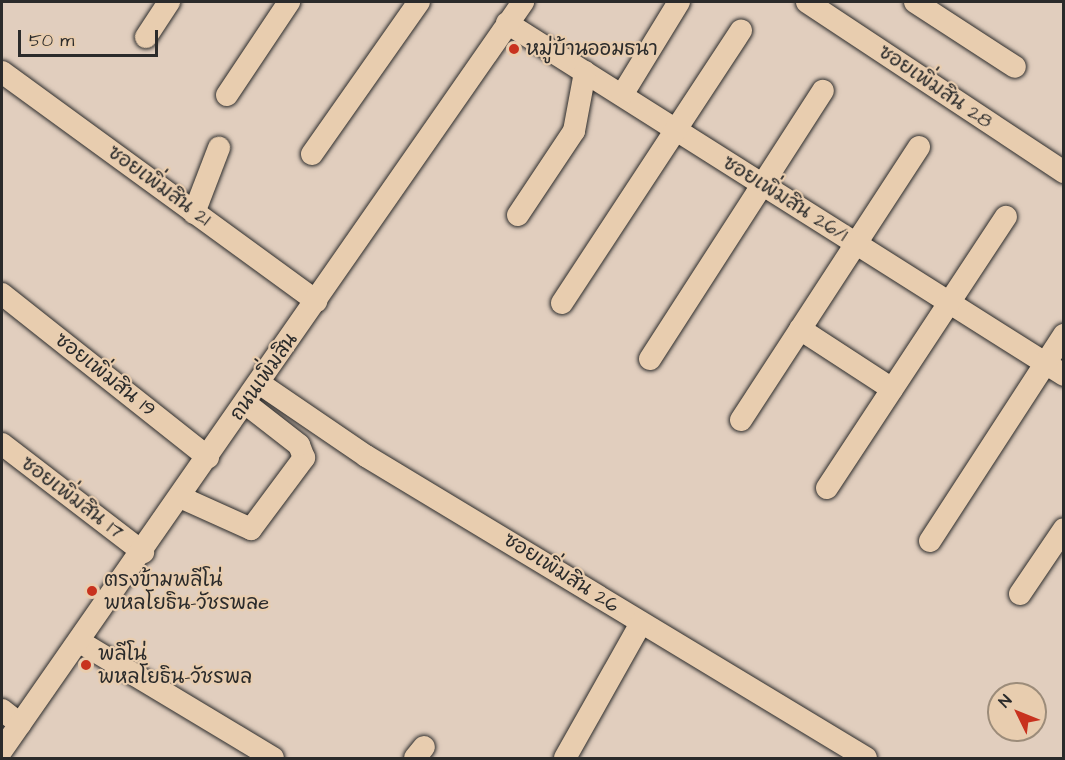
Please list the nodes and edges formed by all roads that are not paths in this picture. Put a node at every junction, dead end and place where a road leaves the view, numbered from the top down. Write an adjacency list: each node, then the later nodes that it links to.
1 (169, 2): 10 (street)
2 (289, 2): 15 (street)
3 (419, 2): 20 (street)
4 (523, 2): 8 (street, ถนนเพิ่มสิน)
5 (679, 2): 16 (street)
6 (807, 2): 21 (street, ซอยเพิ่มสิน 28)
7 (915, 2): 11 (street)
8 (507, 23): 13 (street, ซอยเพิ่มสิน 26/1); 28 (street, ถนนเพิ่มสิน)
9 (741, 31): 17 (street)
10 (146, 37)
11 (1015, 67)
12 (2, 72): 23 (street, ซอยเพิ่มสิน 21)
13 (585, 72): 16 (street, ซอยเพิ่มสิน 26/1); 24 (street)
14 (823, 91): 22 (street)
15 (227, 94)
16 (622, 96): 17 (street, ซอยเพิ่มสิน 26/1)
17 (676, 130): 22 (street, ซอยเพิ่มสิน 26/1); 29 (street)
18 (919, 147): 26 (street)
19 (219, 148): 23 (street)
20 (312, 154)
21 (1064, 172)
22 (762, 184): 26 (street, ซอยเพิ่มสิน 26/1); 33 (street)
23 (194, 213): 28 (street, ซอยเพิ่มสิน 21)
24 (518, 215)
25 (1006, 217): 30 (street)
26 (856, 244): 30 (street, ซอยเพิ่มสิน 26/1); 31 (street)
27 (2, 294): 40 (street, ซอยเพิ่มสิน 19)
28 (316, 301): 35 (street, ถนนเพิ่มสิน)
29 (562, 303)
30 (950, 303): 34 (street, ซอยเพิ่มสิน 26/1); 36 (street)
31 (800, 329): 36 (street); 38 (street)
32 (1064, 335): 34 (street)
33 (650, 359)
34 (1054, 370): 44 (street)
35 (259, 383): 37 (street, ถนนเพิ่มสิน); 47 (street, ซอยเพิ่มสิน 26)
36 (892, 389): 41 (street)
37 (245, 404): 40 (street, ถนนเพิ่มสิน); 42 (street)
38 (741, 420)
39 (2, 444): 45 (street, ซอยเพิ่มสิน 17)
40 (208, 457): 42 (street, ถนนเพิ่มสิน)
41 (827, 488)
42 (180, 497): 45 (street, ถนนเพิ่มสิน)
43 (1064, 529): 46 (street)
44 (930, 541)
45 (142, 552): 48 (street, ถนนเพิ่มสิน)
46 (1020, 594)
47 (640, 623): 53 (street); 54 (street, ซอยเพิ่มสิน 26)
48 (80, 642): 50 (street, ถนนเพิ่มสิน); 52 (street)
49 (2, 710): 50 (street)
50 (20, 724): 51 (street, ถนนเพิ่มสิน)
51 (2, 750)
52 (273, 759)
53 (566, 759)
54 (866, 759)

